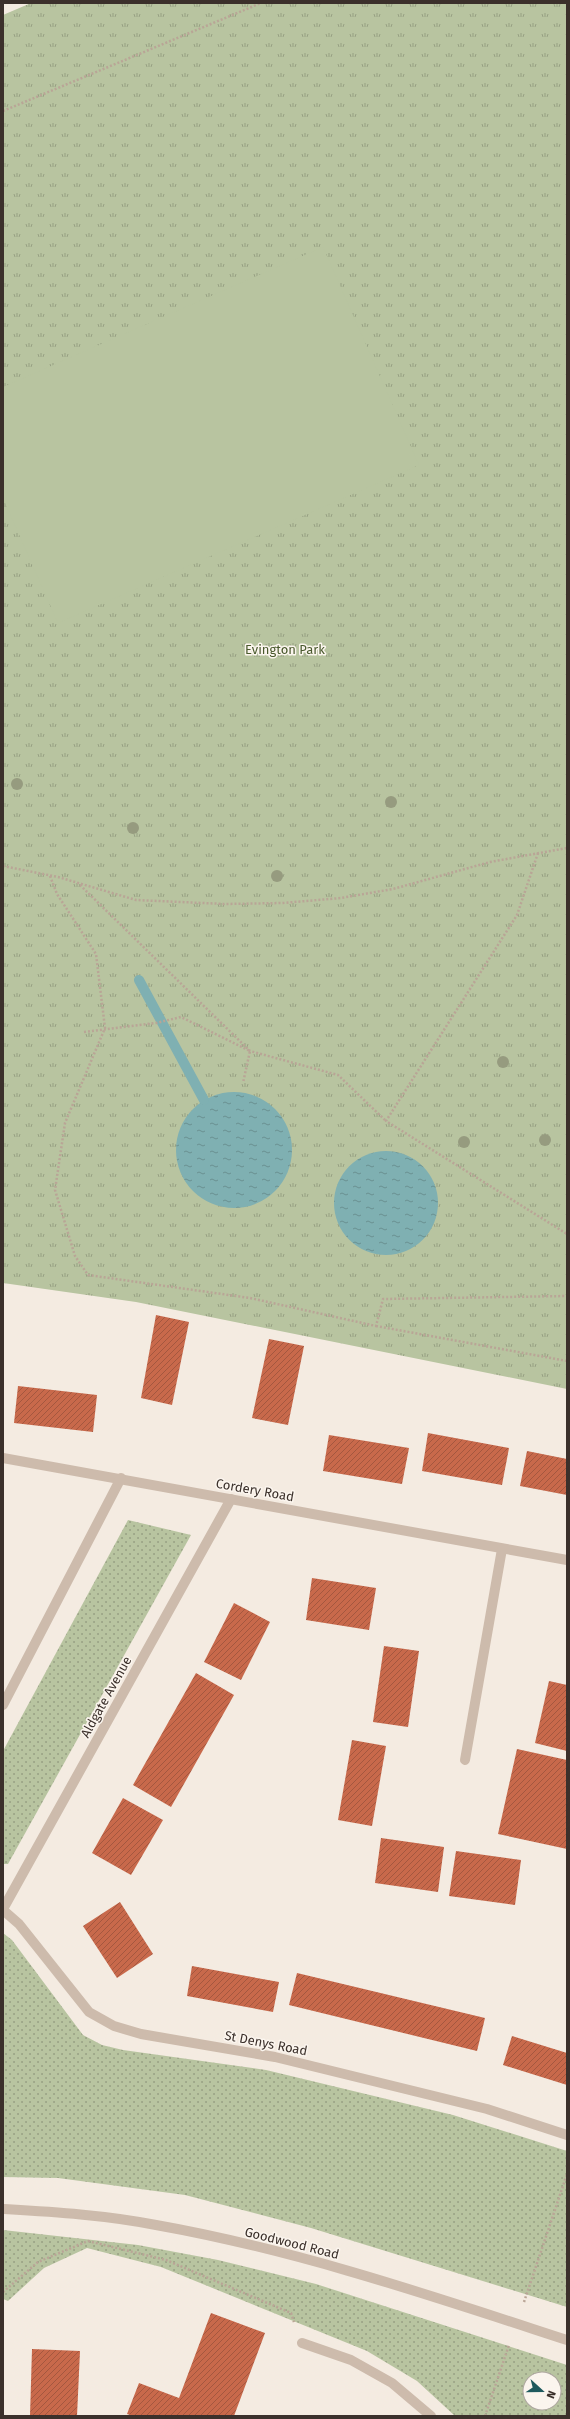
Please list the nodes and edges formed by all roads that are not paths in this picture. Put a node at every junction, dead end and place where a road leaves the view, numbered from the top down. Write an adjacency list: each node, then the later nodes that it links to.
1 (3, 1458): 2 (street, Cordery Road)
2 (121, 1478): 3 (street, Cordery Road); 6 (street)
3 (231, 1499): 4 (street, Cordery Road); 8 (street, Aldgate Avenue)
4 (502, 1549): 5 (street, Cordery Road); 7 (street)
5 (567, 1560)
6 (3, 1705)
7 (465, 1760)
8 (3, 1910): 9 (street, St Denys Road)
9 (567, 2134)
10 (3, 2209): 11 (street, Goodwood Road)
11 (567, 2340)
12 (302, 2343): 13 (street)
13 (431, 2416)

